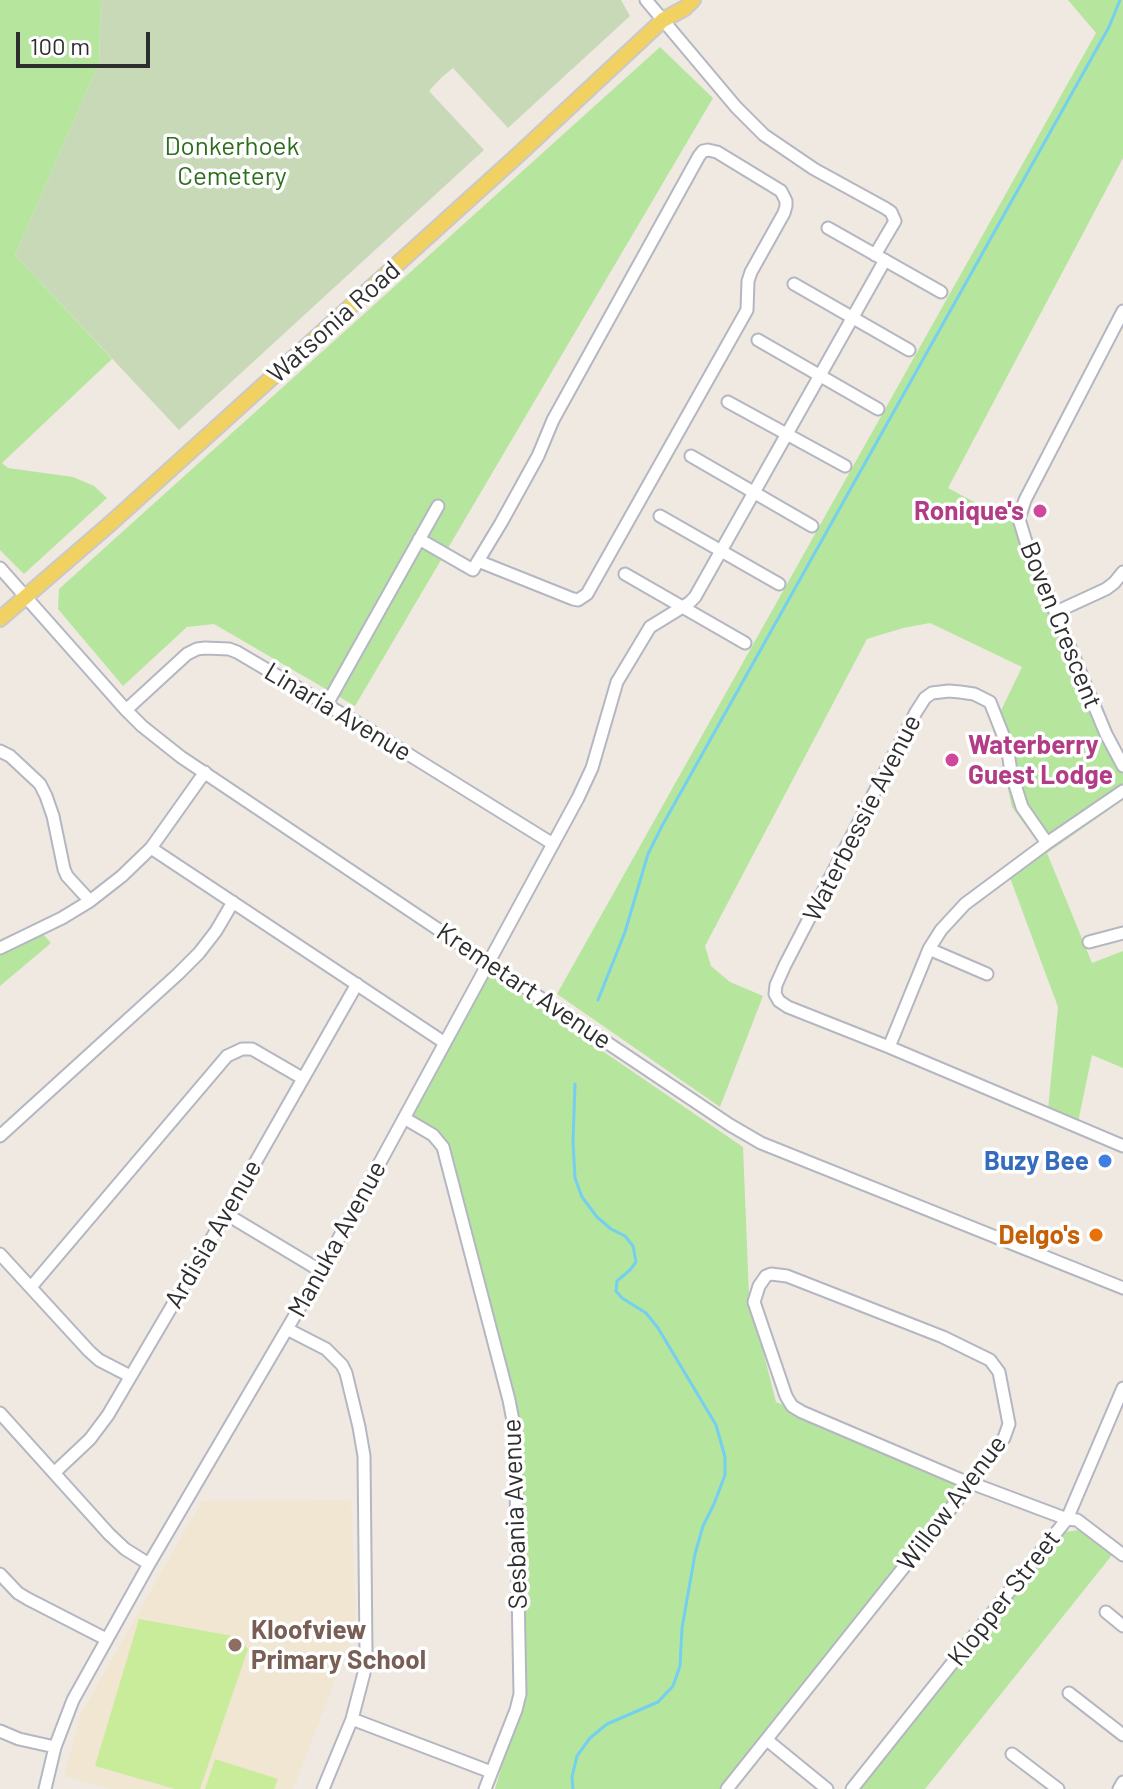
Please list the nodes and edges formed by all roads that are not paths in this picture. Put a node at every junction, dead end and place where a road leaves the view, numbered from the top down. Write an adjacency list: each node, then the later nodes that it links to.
1 (646, 0): 4 (street)
2 (675, 0): 4 (main road, Watsonia Road)
3 (693, 0): 4 (main road, Watsonia Road)
4 (663, 20): 6 (street); 30 (main road, Watsonia Road)
5 (828, 228): 6 (street)
6 (880, 258): 8 (street); 10 (street)
7 (794, 284): 10 (street)
8 (941, 292)
9 (1123, 311): 32 (street, Boven Crescent)
10 (853, 318): 12 (street); 13 (street)
11 (758, 340): 13 (street)
12 (909, 350)
13 (820, 376): 15 (street); 16 (street)
14 (728, 402): 16 (street)
15 (878, 409)
16 (787, 434): 18 (street); 19 (street)
17 (691, 456): 19 (street)
18 (845, 466)
19 (754, 492): 22 (street); 24 (street)
20 (438, 506): 23 (street)
21 (660, 516): 24 (street)
22 (812, 526)
23 (419, 539): 25 (street); 35 (street)
24 (720, 551): 29 (street); 31 (street)
25 (478, 561): 25 (street)
26 (0, 568): 30 (street, Kremetart Avenue)
27 (1123, 572): 32 (street)
28 (625, 574): 31 (street)
29 (779, 584)
30 (25, 597): 33 (main road, Watsonia Road); 36 (street, Kremetart Avenue)
31 (683, 607): 34 (street); 42 (street, Manuka Avenue)
32 (1056, 612): 38 (street, Boven Crescent)
33 (0, 619)
34 (745, 643)
35 (327, 704): 36 (street, Linaria Avenue); 42 (street, Linaria Avenue)
36 (126, 710): 39 (street, Kremetart Avenue)
37 (0, 751): 44 (street)
38 (1123, 766)
39 (205, 772): 43 (street); 50 (street, Kremetart Avenue)
40 (1123, 791): 41 (street)
41 (1047, 843): 49 (street); 54 (street, Waterbessie Avenue)
42 (553, 844): 50 (street, Manuka Avenue)
43 (151, 848): 44 (street); 45 (street)
44 (90, 901): 48 (street)
45 (233, 902): 52 (street); 57 (street)
46 (1123, 933): 47 (street)
47 (1089, 942)
48 (0, 948)
49 (929, 949): 51 (street); 54 (street)
50 (488, 961): 53 (street, Manuka Avenue); 63 (street, Kremetart Avenue)
51 (987, 974)
52 (357, 984): 53 (street); 55 (street, Ardisia Avenue)
53 (445, 1043): 56 (street, Manuka Avenue)
54 (889, 1047): 58 (street)
55 (302, 1078): 59 (street, Ardisia Avenue); 62 (street)
56 (404, 1118): 61 (street, Manuka Avenue); 85 (street, Sesbania Avenue)
57 (0, 1136)
58 (1123, 1146)
59 (226, 1214): 61 (street); 65 (street, Ardisia Avenue)
60 (0, 1254): 62 (street)
61 (321, 1271): 64 (street, Manuka Avenue)
62 (31, 1287): 65 (street)
63 (1123, 1288)
64 (287, 1329): 73 (street, Manuka Avenue); 79 (street)
65 (130, 1376): 69 (street, Ardisia Avenue)
66 (1123, 1388): 67 (street, Klopper Street)
67 (1120, 1404): 71 (street, Klopper Street)
68 (0, 1413): 69 (street)
69 (54, 1473): 73 (street)
70 (971, 1483): 70 (street, Willow Avenue); 71 (street); 82 (street, Willow Avenue)
71 (1067, 1519): 72 (street); 92 (street, Klopper Street)
72 (1123, 1555)
73 (149, 1564): 77 (street, Manuka Avenue)
74 (0, 1574): 77 (street)
75 (1106, 1612): 76 (street)
76 (1123, 1626)
77 (106, 1639): 83 (street, Manuka Avenue)
78 (1069, 1693): 81 (street)
79 (352, 1719): 85 (street); 88 (street)
80 (0, 1731): 83 (street)
81 (1123, 1735)
82 (767, 1740): 90 (street, Willow Avenue); 91 (street)
83 (55, 1747): 87 (street, Manuka Avenue)
84 (1012, 1754): 93 (street)
85 (491, 1772): 89 (street, Sesbania Avenue)
86 (1123, 1782): 94 (street)
87 (45, 1789)
88 (323, 1789)
89 (485, 1789)
90 (727, 1789)
91 (827, 1789)
92 (852, 1789)
93 (1058, 1789)
94 (1119, 1789)

